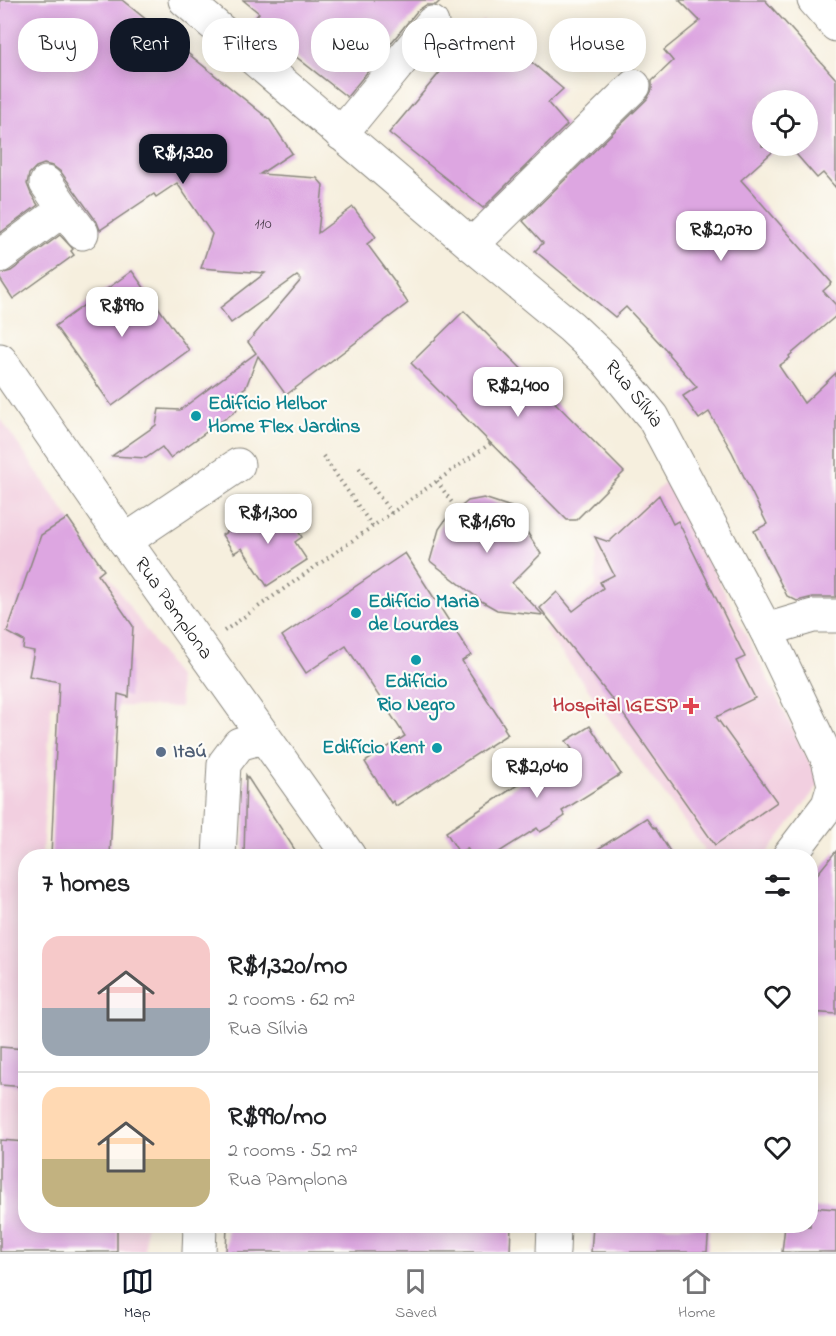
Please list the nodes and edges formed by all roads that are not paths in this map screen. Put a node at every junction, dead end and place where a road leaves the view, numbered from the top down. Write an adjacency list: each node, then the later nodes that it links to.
1 (185, 0): 6 (street, Rua Sílvia)
2 (814, 0): 3 (street)
3 (836, 25)
4 (402, 60): 6 (street)
5 (634, 86): 8 (street)
6 (341, 134): 8 (street, Rua Sílvia)
7 (64, 208): 9 (street)
8 (472, 245): 14 (street, Rua Sílvia)
9 (0, 256)
10 (0, 360): 12 (street, Rua Pamplona)
11 (238, 465): 12 (street)
12 (125, 541): 15 (street, Rua Pamplona)
13 (836, 616): 14 (street)
14 (766, 630): 18 (street, Rua Sílvia)
15 (263, 736): 16 (street); 17 (street, Rua Pamplona)
16 (219, 849)
17 (344, 849)
18 (794, 849)
19 (200, 1233): 21 (street)
20 (554, 1233): 22 (street)
21 (199, 1252)
22 (553, 1252)

